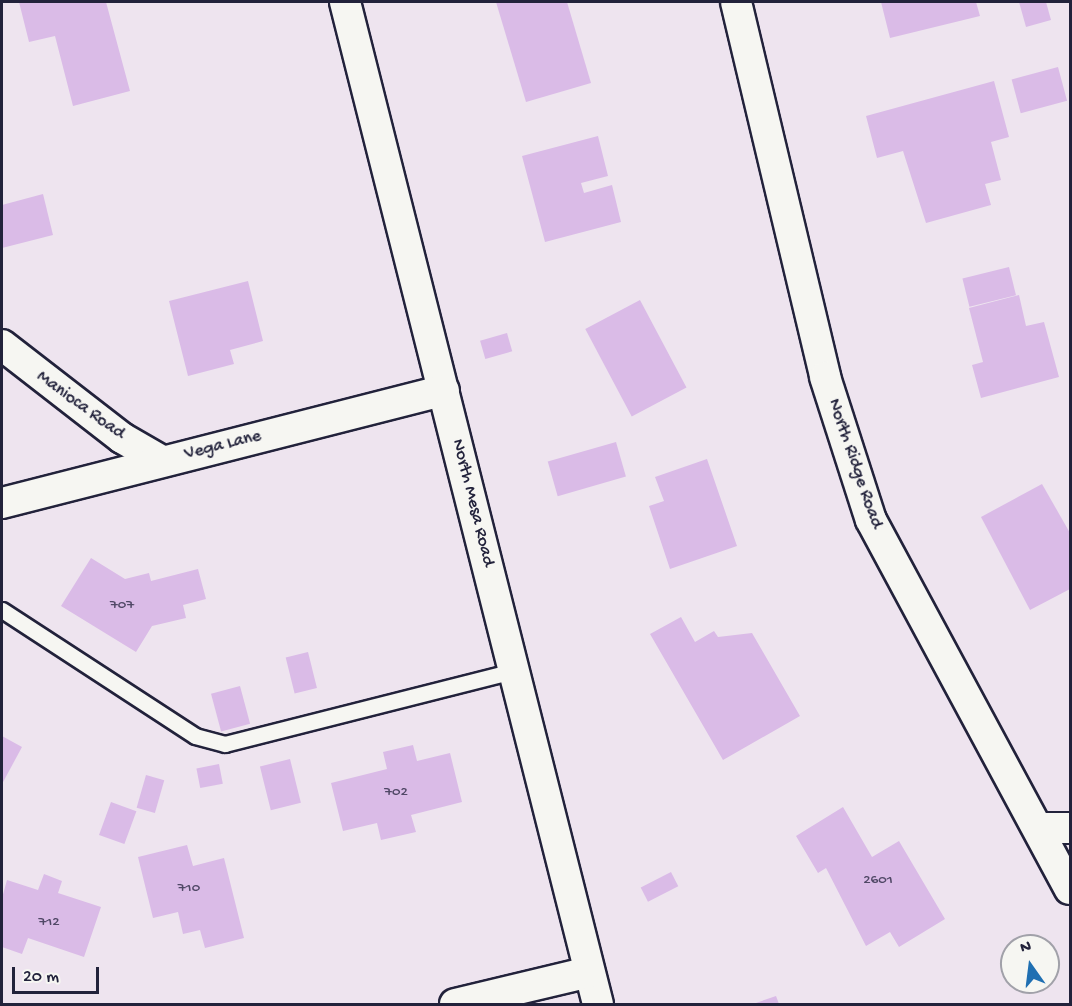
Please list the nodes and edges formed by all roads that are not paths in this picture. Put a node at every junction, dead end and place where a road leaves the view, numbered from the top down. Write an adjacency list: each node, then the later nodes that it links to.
1 (345, 2): 4 (street, North Mesa Road)
2 (736, 2): 9 (street, North Ridge Road)
3 (2, 345): 5 (street, Manioca Road)
4 (444, 390): 5 (street, Vega Lane); 8 (street, North Mesa Road)
5 (162, 461): 6 (street, Vega Lane)
6 (2, 502)
7 (2, 610): 8 (lane)
8 (514, 670): 12 (street, North Mesa Road)
9 (1039, 828): 10 (street); 11 (street, North Ridge Road)
10 (1071, 828)
11 (1071, 889)
12 (590, 972): 13 (street); 14 (street, North Mesa Road)
13 (455, 1005)
14 (597, 1005)

